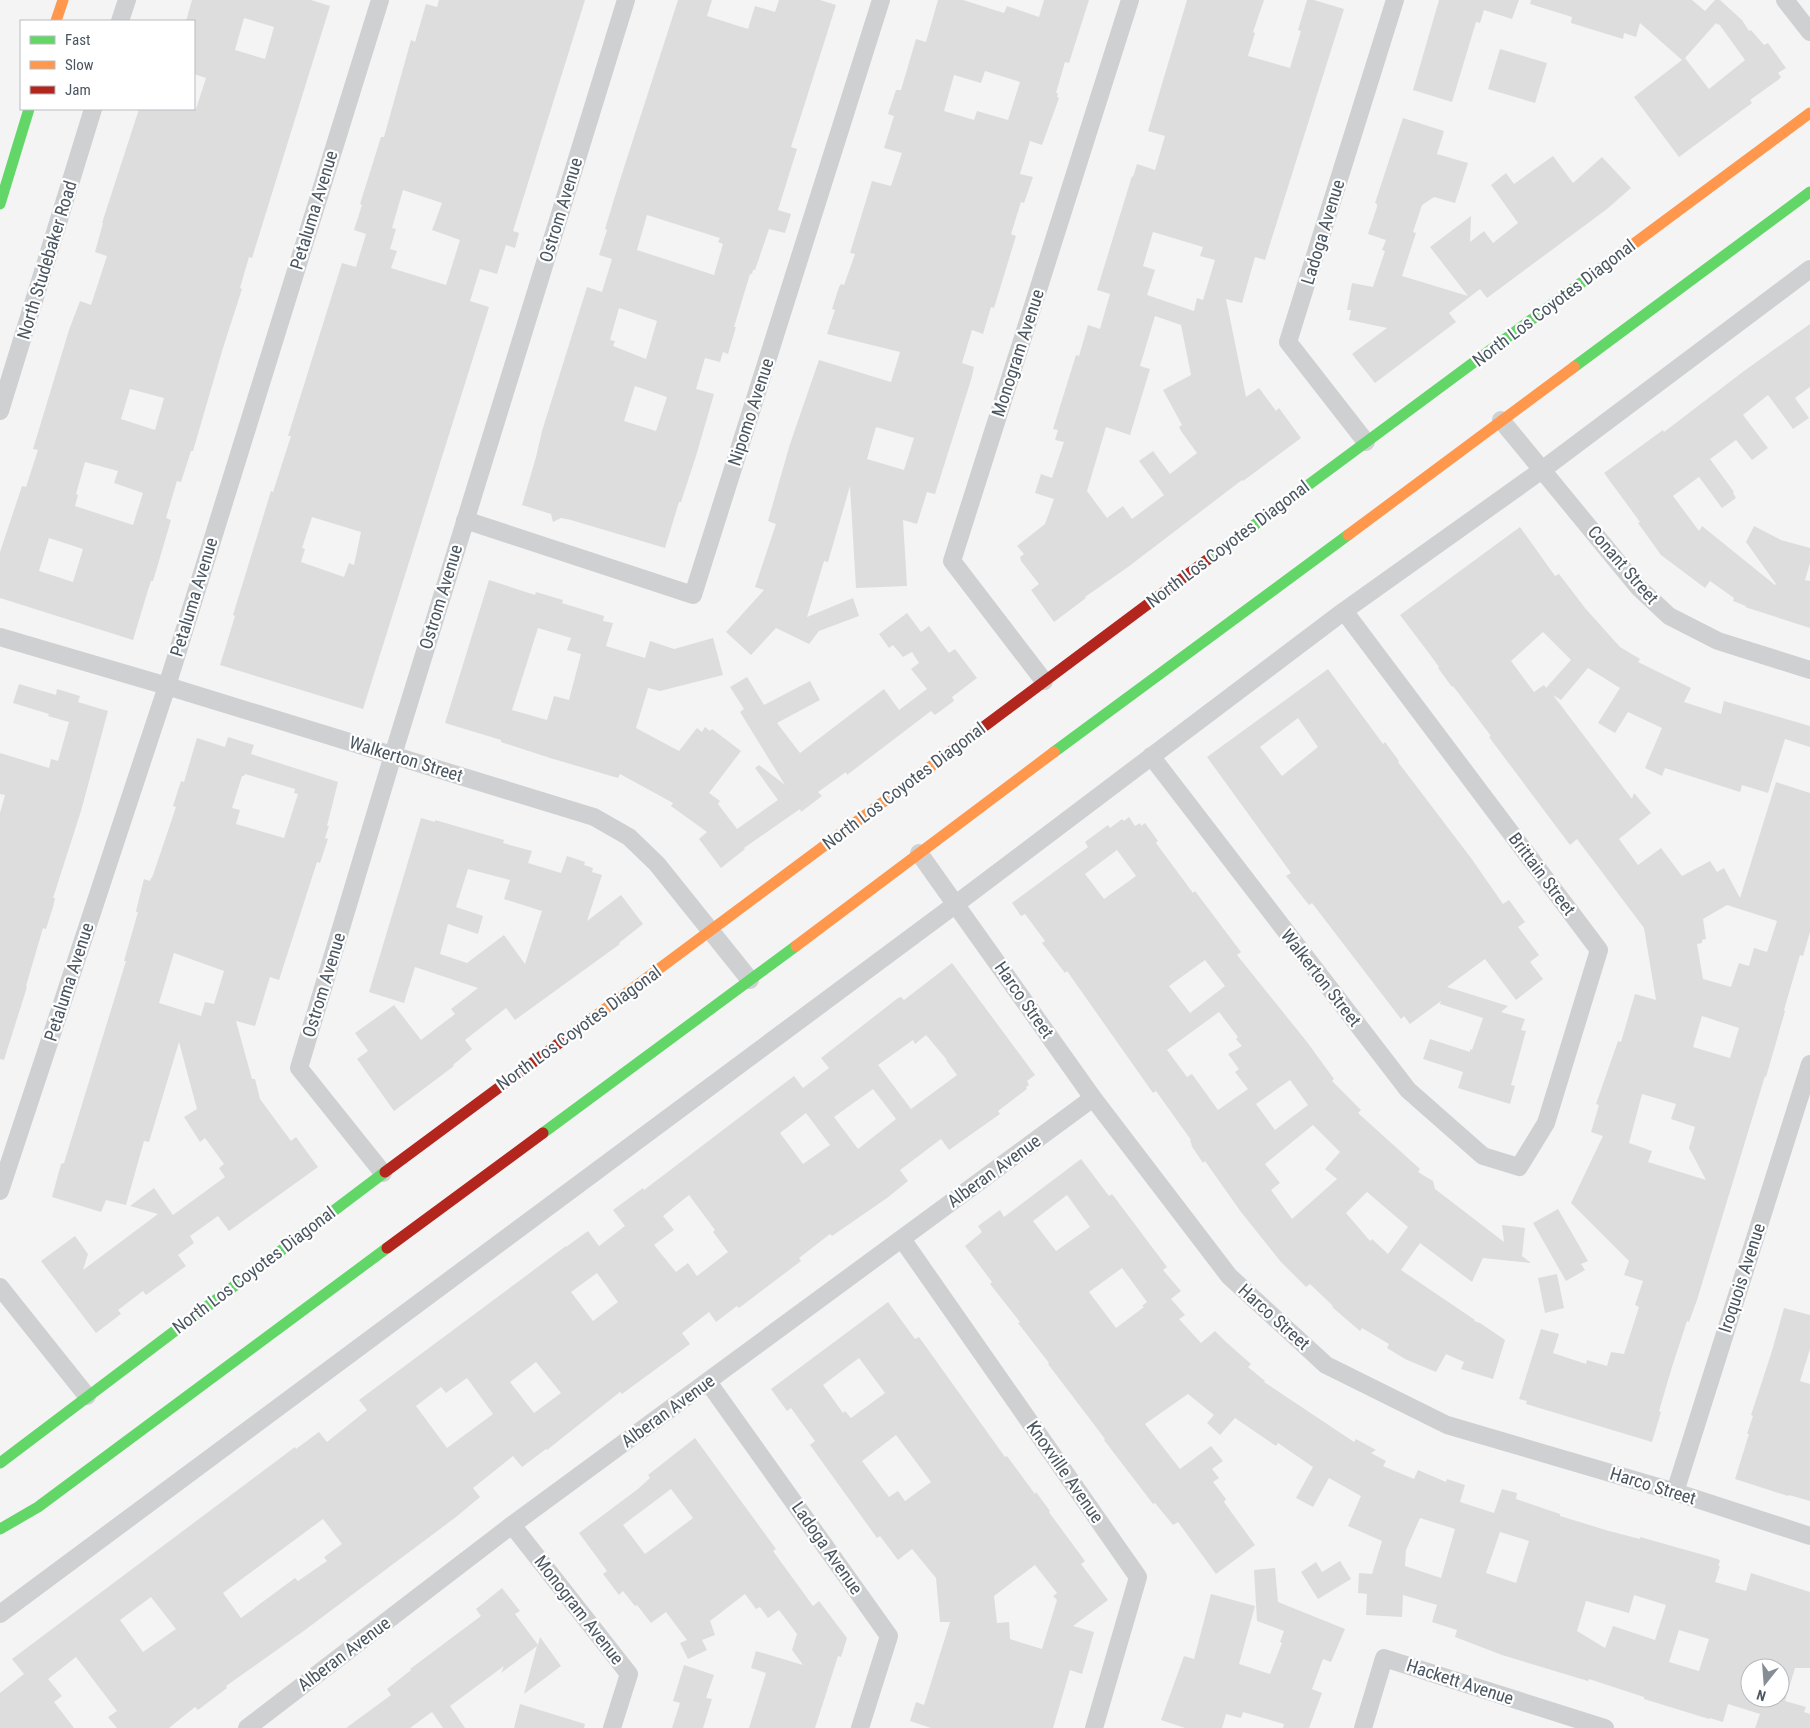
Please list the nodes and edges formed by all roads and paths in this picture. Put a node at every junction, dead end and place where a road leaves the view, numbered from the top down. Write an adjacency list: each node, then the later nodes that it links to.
1 (63, 0): 9 (main road)
2 (127, 0): 10 (street)
3 (380, 0): 27 (street, Petaluma Avenue)
4 (626, 0): 22 (street, Ostrom Avenue)
5 (881, 0): 22 (street, Nipomo Avenue)
6 (1130, 0): 26 (street, Monogram Avenue)
7 (1395, 0): 20 (street, Ladoga Avenue)
8 (1785, 0): 11 (street)
9 (56, 20)
10 (120, 20)
11 (1810, 32)
12 (29, 110): 16 (main road)
13 (93, 110): 18 (street, North Studebaker Road)
14 (1810, 113): 20 (main road, North Los Coyotes Diagonal)
15 (1810, 192): 19 (main road)
16 (0, 204)
17 (1810, 269): 21 (street)
18 (0, 411)
19 (1501, 420): 21 (street, Conant Street); 30 (main road)
20 (1366, 442): 26 (main road, North Los Coyotes Diagonal)
21 (1542, 470): 23 (street); 25 (street, Conant Street)
22 (465, 520): 28 (street, Ostrom Avenue)
23 (1344, 611): 29 (street); 36 (street, Brittain Street)
24 (0, 637): 27 (street, Walkerton Street)
25 (1810, 670)
26 (1044, 681): 32 (main road, North Los Coyotes Diagonal)
27 (167, 686): 28 (street, Walkerton Street); 38 (street, Petaluma Avenue)
28 (393, 755): 32 (street, Walkerton Street); 37 (street, Ostrom Avenue)
29 (1151, 756): 31 (street); 36 (street, Walkerton Street)
30 (919, 853): 31 (street, Harco Street); 33 (main road)
31 (956, 904): 35 (street, Harco Street); 48 (street)
32 (711, 931): 33 (street, Walkerton Street); 37 (main road, North Los Coyotes Diagonal)
33 (750, 980): 46 (main road)
34 (1810, 1064): 44 (street, Iroquois Avenue)
35 (1092, 1098): 39 (street, Alberan Avenue); 44 (street, Harco Street)
36 (1519, 1167)
37 (383, 1173): 42 (main road, North Los Coyotes Diagonal)
38 (0, 1192)
39 (902, 1239): 41 (street, Alberan Avenue); 52 (street, Knoxville Avenue)
40 (0, 1287): 42 (street)
41 (708, 1382): 45 (street, Alberan Avenue); 51 (street, Ladoga Avenue)
42 (87, 1396): 43 (main road, North Los Coyotes Diagonal)
43 (0, 1464)
44 (1675, 1492): 47 (street, Harco Street)
45 (512, 1525): 49 (street, Alberan Avenue); 50 (street, Monogram Avenue)
46 (3, 1534)
47 (1810, 1536)
48 (0, 1614)
49 (247, 1728)
50 (612, 1728)
51 (860, 1728)
52 (1094, 1728)
53 (1363, 1728): 54 (street, Hackett Avenue)
54 (1605, 1728)

